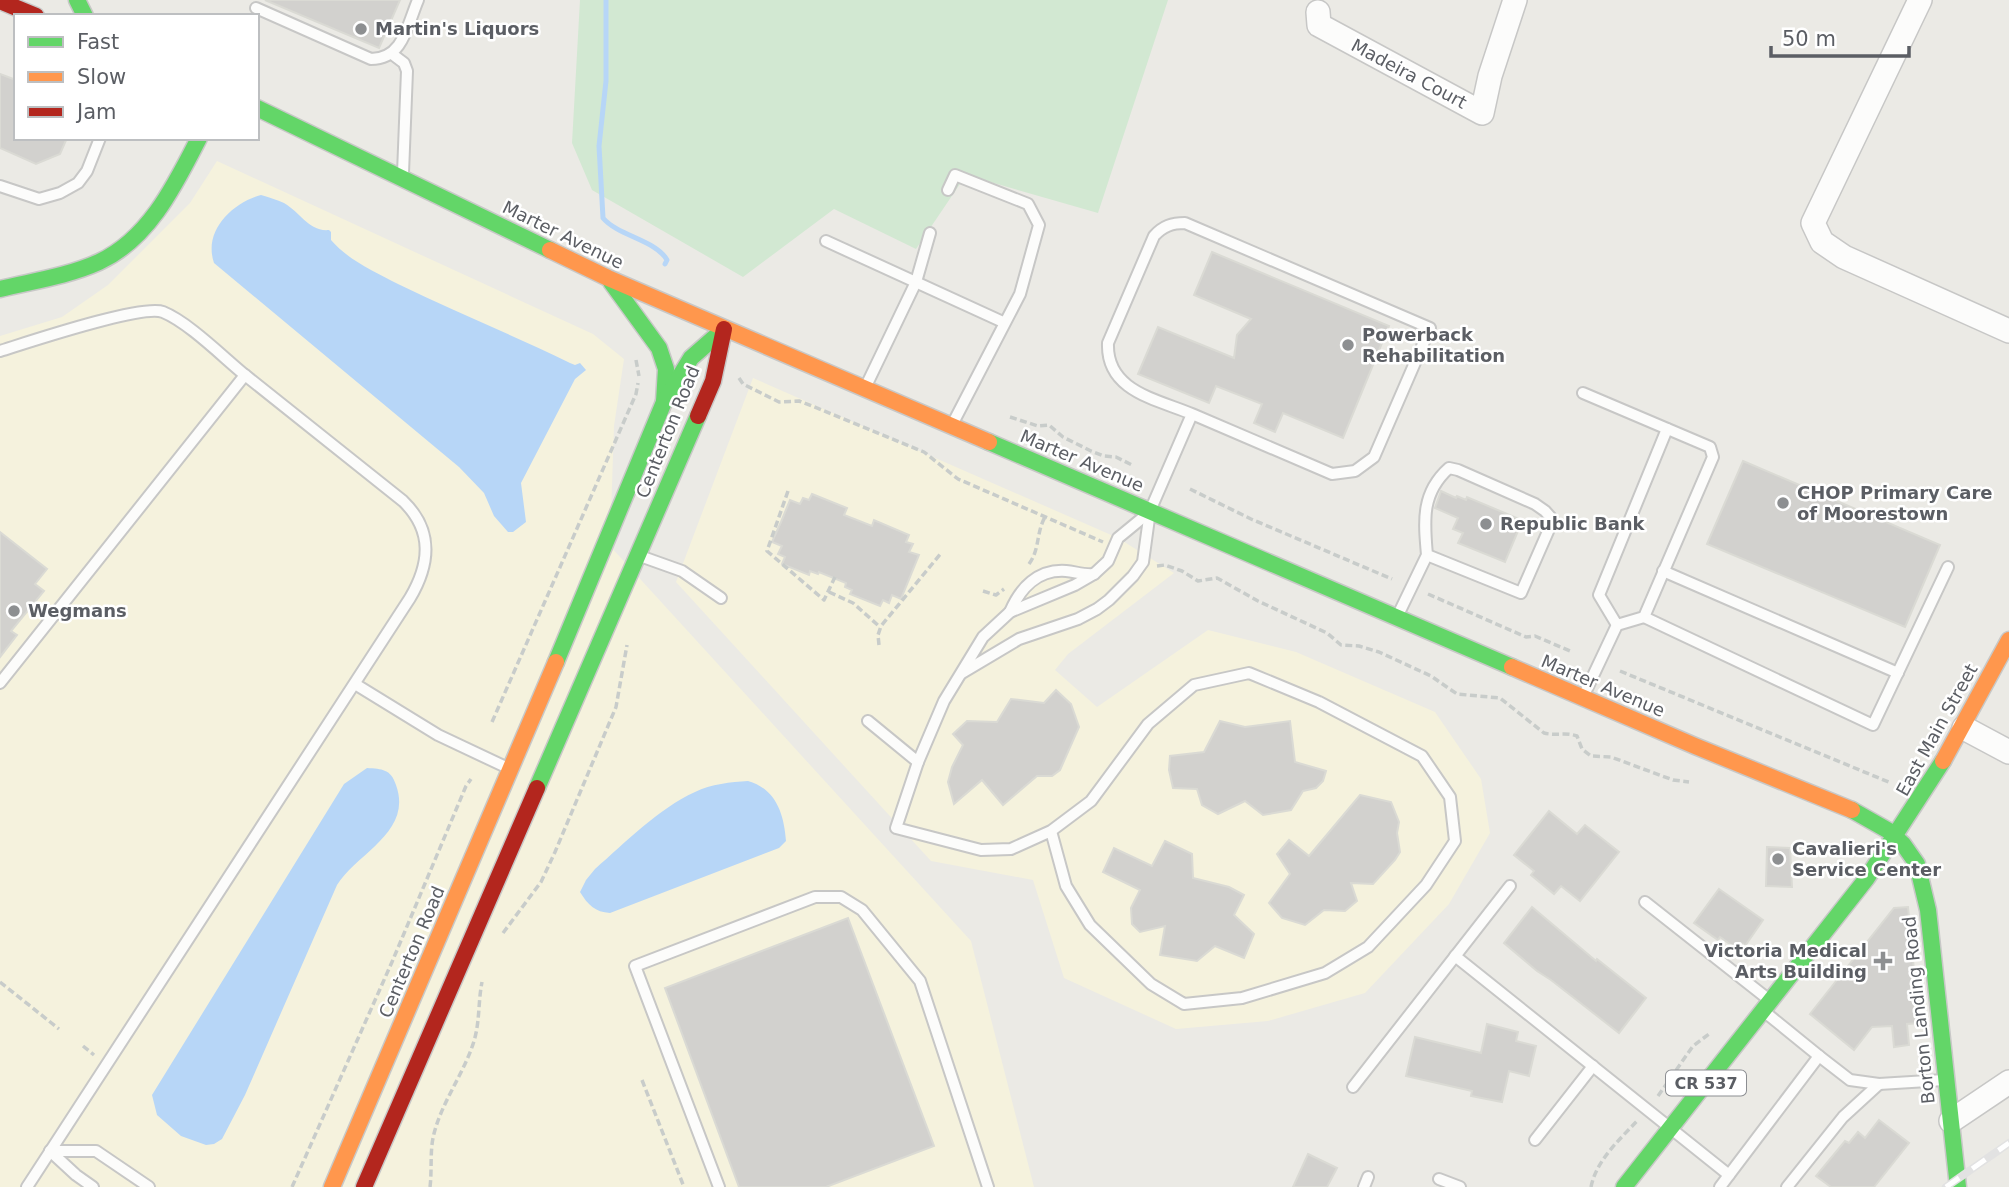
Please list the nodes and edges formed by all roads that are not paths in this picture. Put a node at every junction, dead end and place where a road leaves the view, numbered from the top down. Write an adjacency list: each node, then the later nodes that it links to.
1 (418, 0): 8 (lane)
2 (1515, 0): 6 (street, Madeira Court)
3 (1920, 0): 22 (street)
4 (0, 1): 7 (main road)
5 (256, 8): 8 (lane)
6 (1318, 12)
7 (31, 14)
8 (392, 54): 12 (lane)
9 (259, 109): 12 (main road, Marter Avenue)
10 (99, 140): 13 (lane)
11 (199, 140): 19 (main road)
12 (403, 179): 17 (main road, Marter Avenue)
13 (0, 186)
14 (948, 190): 20 (lane)
15 (930, 233): 18 (lane)
16 (826, 241): 18 (lane)
17 (608, 278): 21 (main road, Marter Avenue); 27 (main road)
18 (916, 282): 20 (lane); 25 (lane)
19 (0, 289)
20 (1003, 322): 29 (lane)
21 (724, 329): 25 (main road, Marter Avenue); 27 (main road, Centerton Road); 32 (main road, Centerton Road)
22 (2009, 331)
23 (0, 351): 24 (lane)
24 (245, 374): 46 (lane); 47 (lane)
25 (865, 389): 29 (main road, Marter Avenue)
26 (1583, 393): 30 (lane)
27 (664, 402): 53 (main road, Centerton Road)
28 (1192, 414): 28 (lane); 31 (lane)
29 (951, 426): 31 (main road, Marter Avenue)
30 (1667, 429): 35 (lane); 41 (lane)
31 (1150, 511): 36 (lane); 40 (main road, Marter Avenue); 43 (lane)
32 (638, 555): 37 (lane); 76 (main road, Centerton Road)
33 (1427, 555): 33 (lane); 40 (lane)
34 (1948, 567): 44 (lane)
35 (1664, 571): 39 (lane); 44 (lane)
36 (1094, 573): 38 (lane); 38 (lane)
37 (721, 597)
38 (1010, 612): 43 (lane)
39 (1644, 617): 41 (lane); 44 (lane)
40 (1397, 618): 48 (main road, Marter Avenue)
41 (1617, 625): 48 (lane)
42 (2009, 640): 45 (main road, East Main Street / CR 537)
43 (962, 673): 52 (lane)
44 (1898, 673)
45 (2001, 674): 50 (main road, East Main Street / CR 537)
46 (0, 683)
47 (355, 684): 53 (lane); 69 (lane)
48 (1583, 698): 55 (main road, Marter Avenue)
49 (868, 721): 52 (lane)
50 (1964, 727): 51 (street); 55 (main road, East Main Street / CR 537)
51 (2009, 752)
52 (918, 762): 54 (lane)
53 (510, 769): 75 (main road, Centerton Road)
54 (1051, 831): 54 (lane)
55 (1896, 838): 59 (main road, CR 537); 62 (main road, Borton Landing Road)
56 (1510, 886): 58 (lane)
57 (1645, 902): 59 (lane)
58 (1455, 956): 61 (lane); 65 (lane)
59 (1767, 1006): 60 (lane); 67 (main road, CR 537)
60 (1819, 1056): 64 (lane); 70 (lane)
61 (1593, 1066): 67 (lane); 68 (lane)
62 (1947, 1080): 64 (lane); 66 (main road, Borton Landing Road)
63 (2009, 1082): 66 (street)
64 (1880, 1084): 82 (lane)
65 (1353, 1087)
66 (1951, 1121): 83 (main road, Borton Landing Road)
67 (1671, 1127): 70 (lane); 80 (main road, CR 537)
68 (1535, 1140)
69 (50, 1151): 72 (lane); 73 (lane); 74 (lane)
70 (1730, 1175): 81 (lane)
71 (1439, 1179): 79 (lane)
72 (27, 1187)
73 (93, 1187)
74 (149, 1187)
75 (332, 1187)
76 (364, 1187)
77 (719, 1187): 78 (lane)
78 (988, 1187)
79 (1460, 1187)
80 (1624, 1187)
81 (1720, 1187)
82 (1787, 1187)
83 (1958, 1187)

